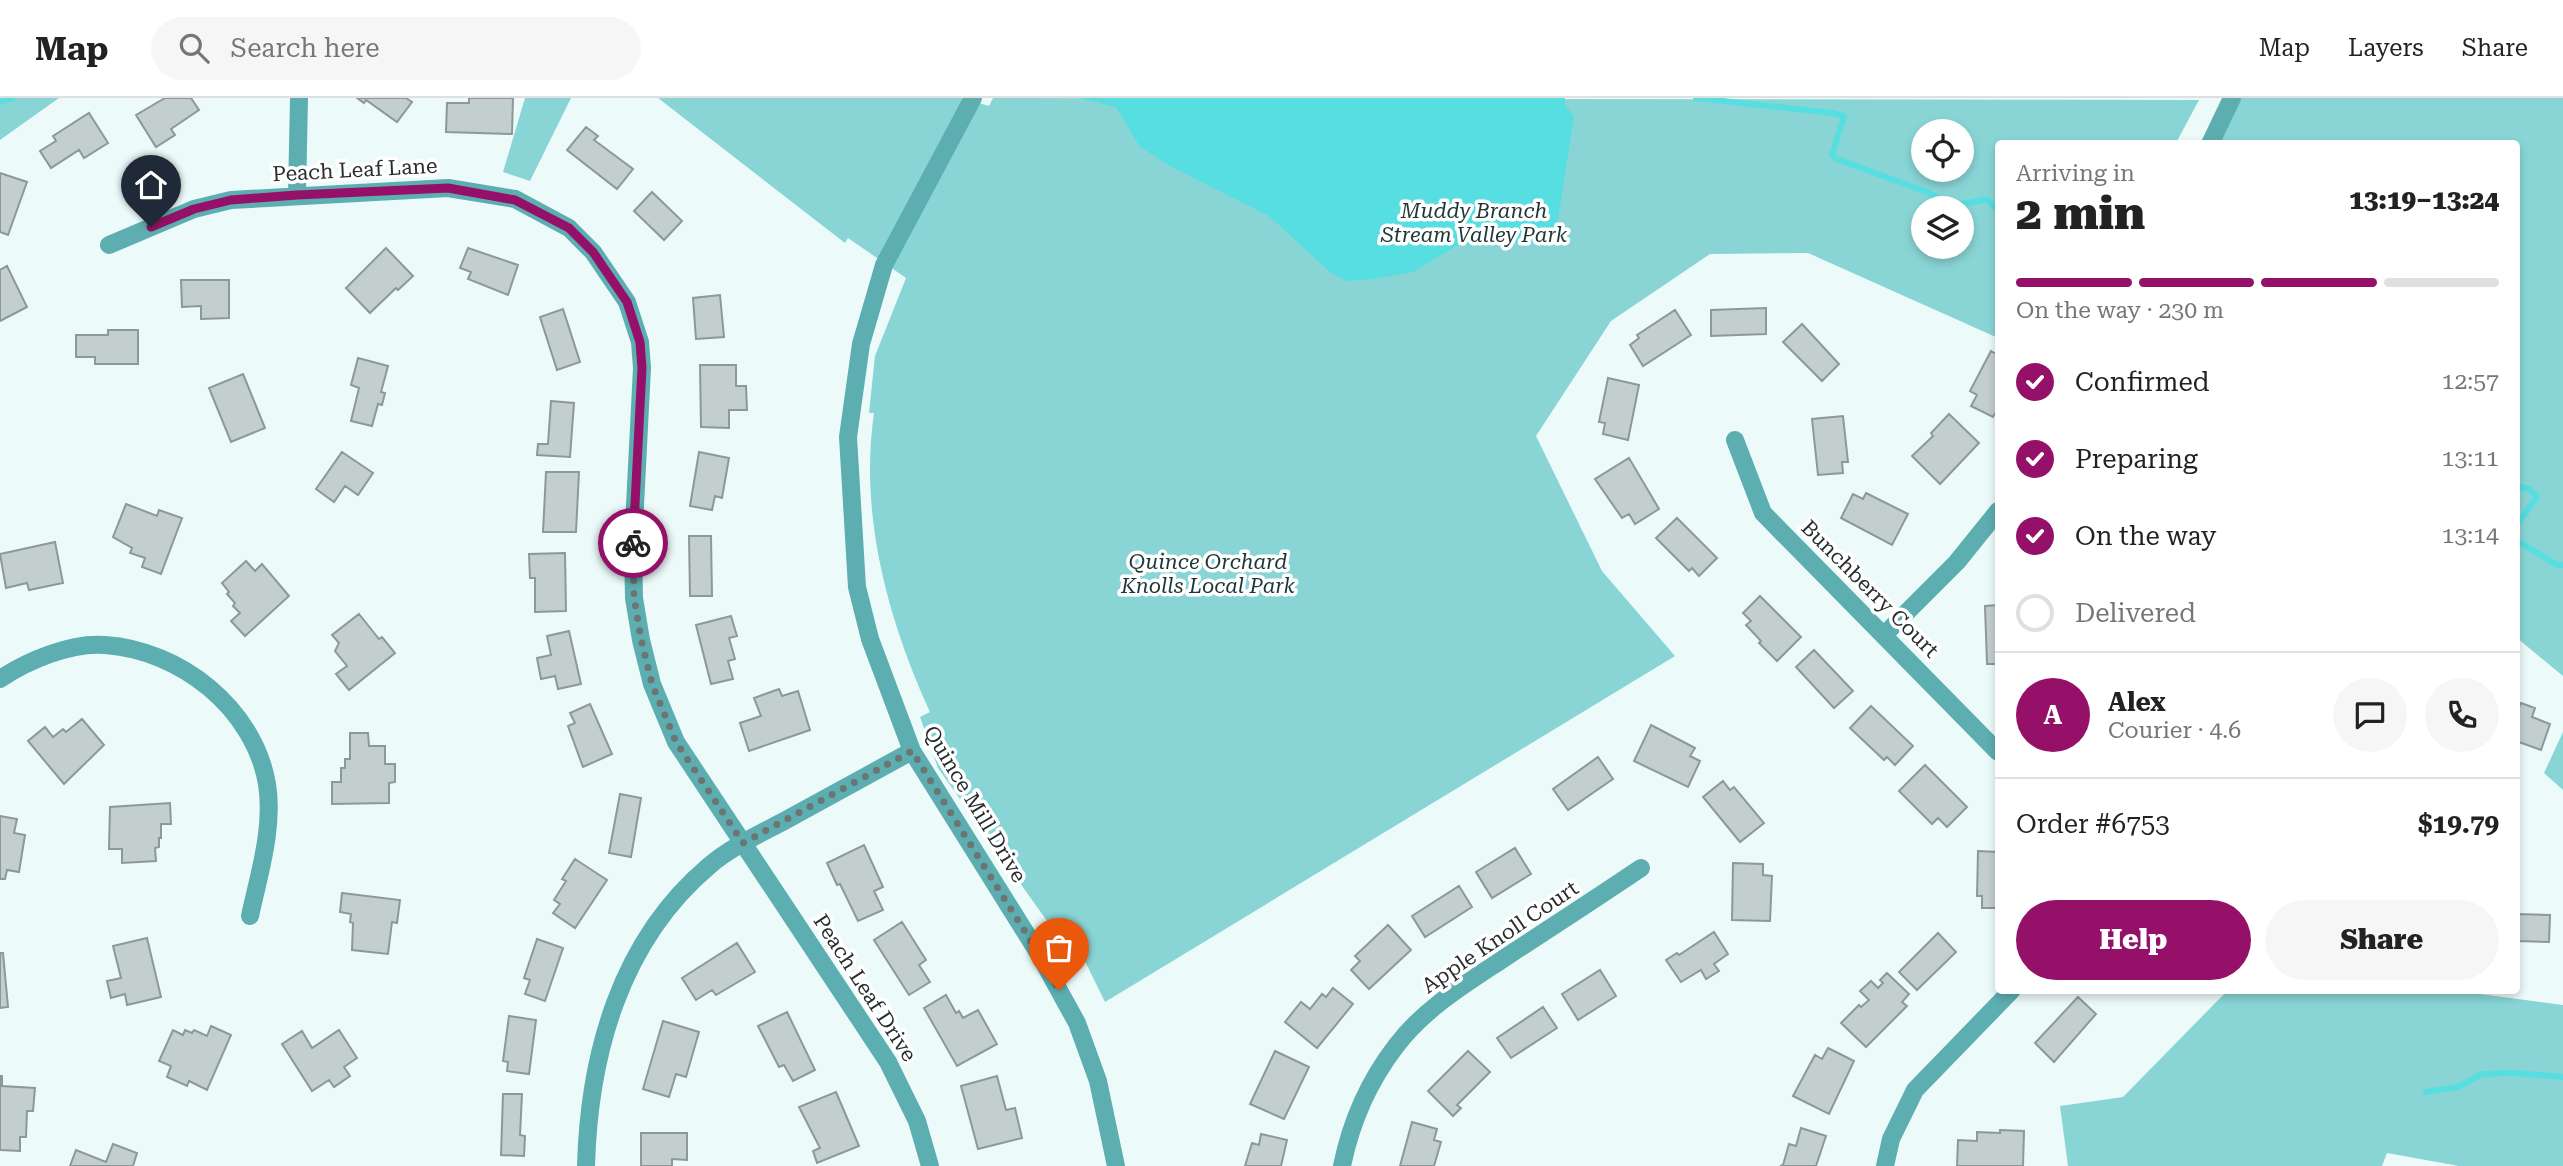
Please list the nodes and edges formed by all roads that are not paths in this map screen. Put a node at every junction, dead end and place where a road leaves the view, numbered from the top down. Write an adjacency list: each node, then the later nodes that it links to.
1 (299, 98): 5 (street)
2 (973, 98): 12 (street, Quince Mill Drive)
3 (2232, 98): 4 (street)
4 (2212, 140)
5 (297, 195): 6 (street, Peach Leaf Lane); 13 (street, Peach Leaf Lane)
6 (109, 245)
7 (1735, 440): 9 (street, Bunchberry Court)
8 (1995, 515): 9 (street)
9 (1884, 635): 11 (street, Bunchberry Court)
10 (0, 679): 15 (street)
11 (1995, 749)
12 (912, 751): 13 (street); 19 (street, Quince Mill Drive)
13 (743, 843): 17 (street); 18 (street, Peach Leaf Drive)
14 (1640, 868): 20 (street, Apple Knoll Court)
15 (250, 916)
16 (2008, 994): 21 (street)
17 (586, 1166)
18 (930, 1166)
19 (1116, 1166)
20 (1342, 1166)
21 (1885, 1166)

